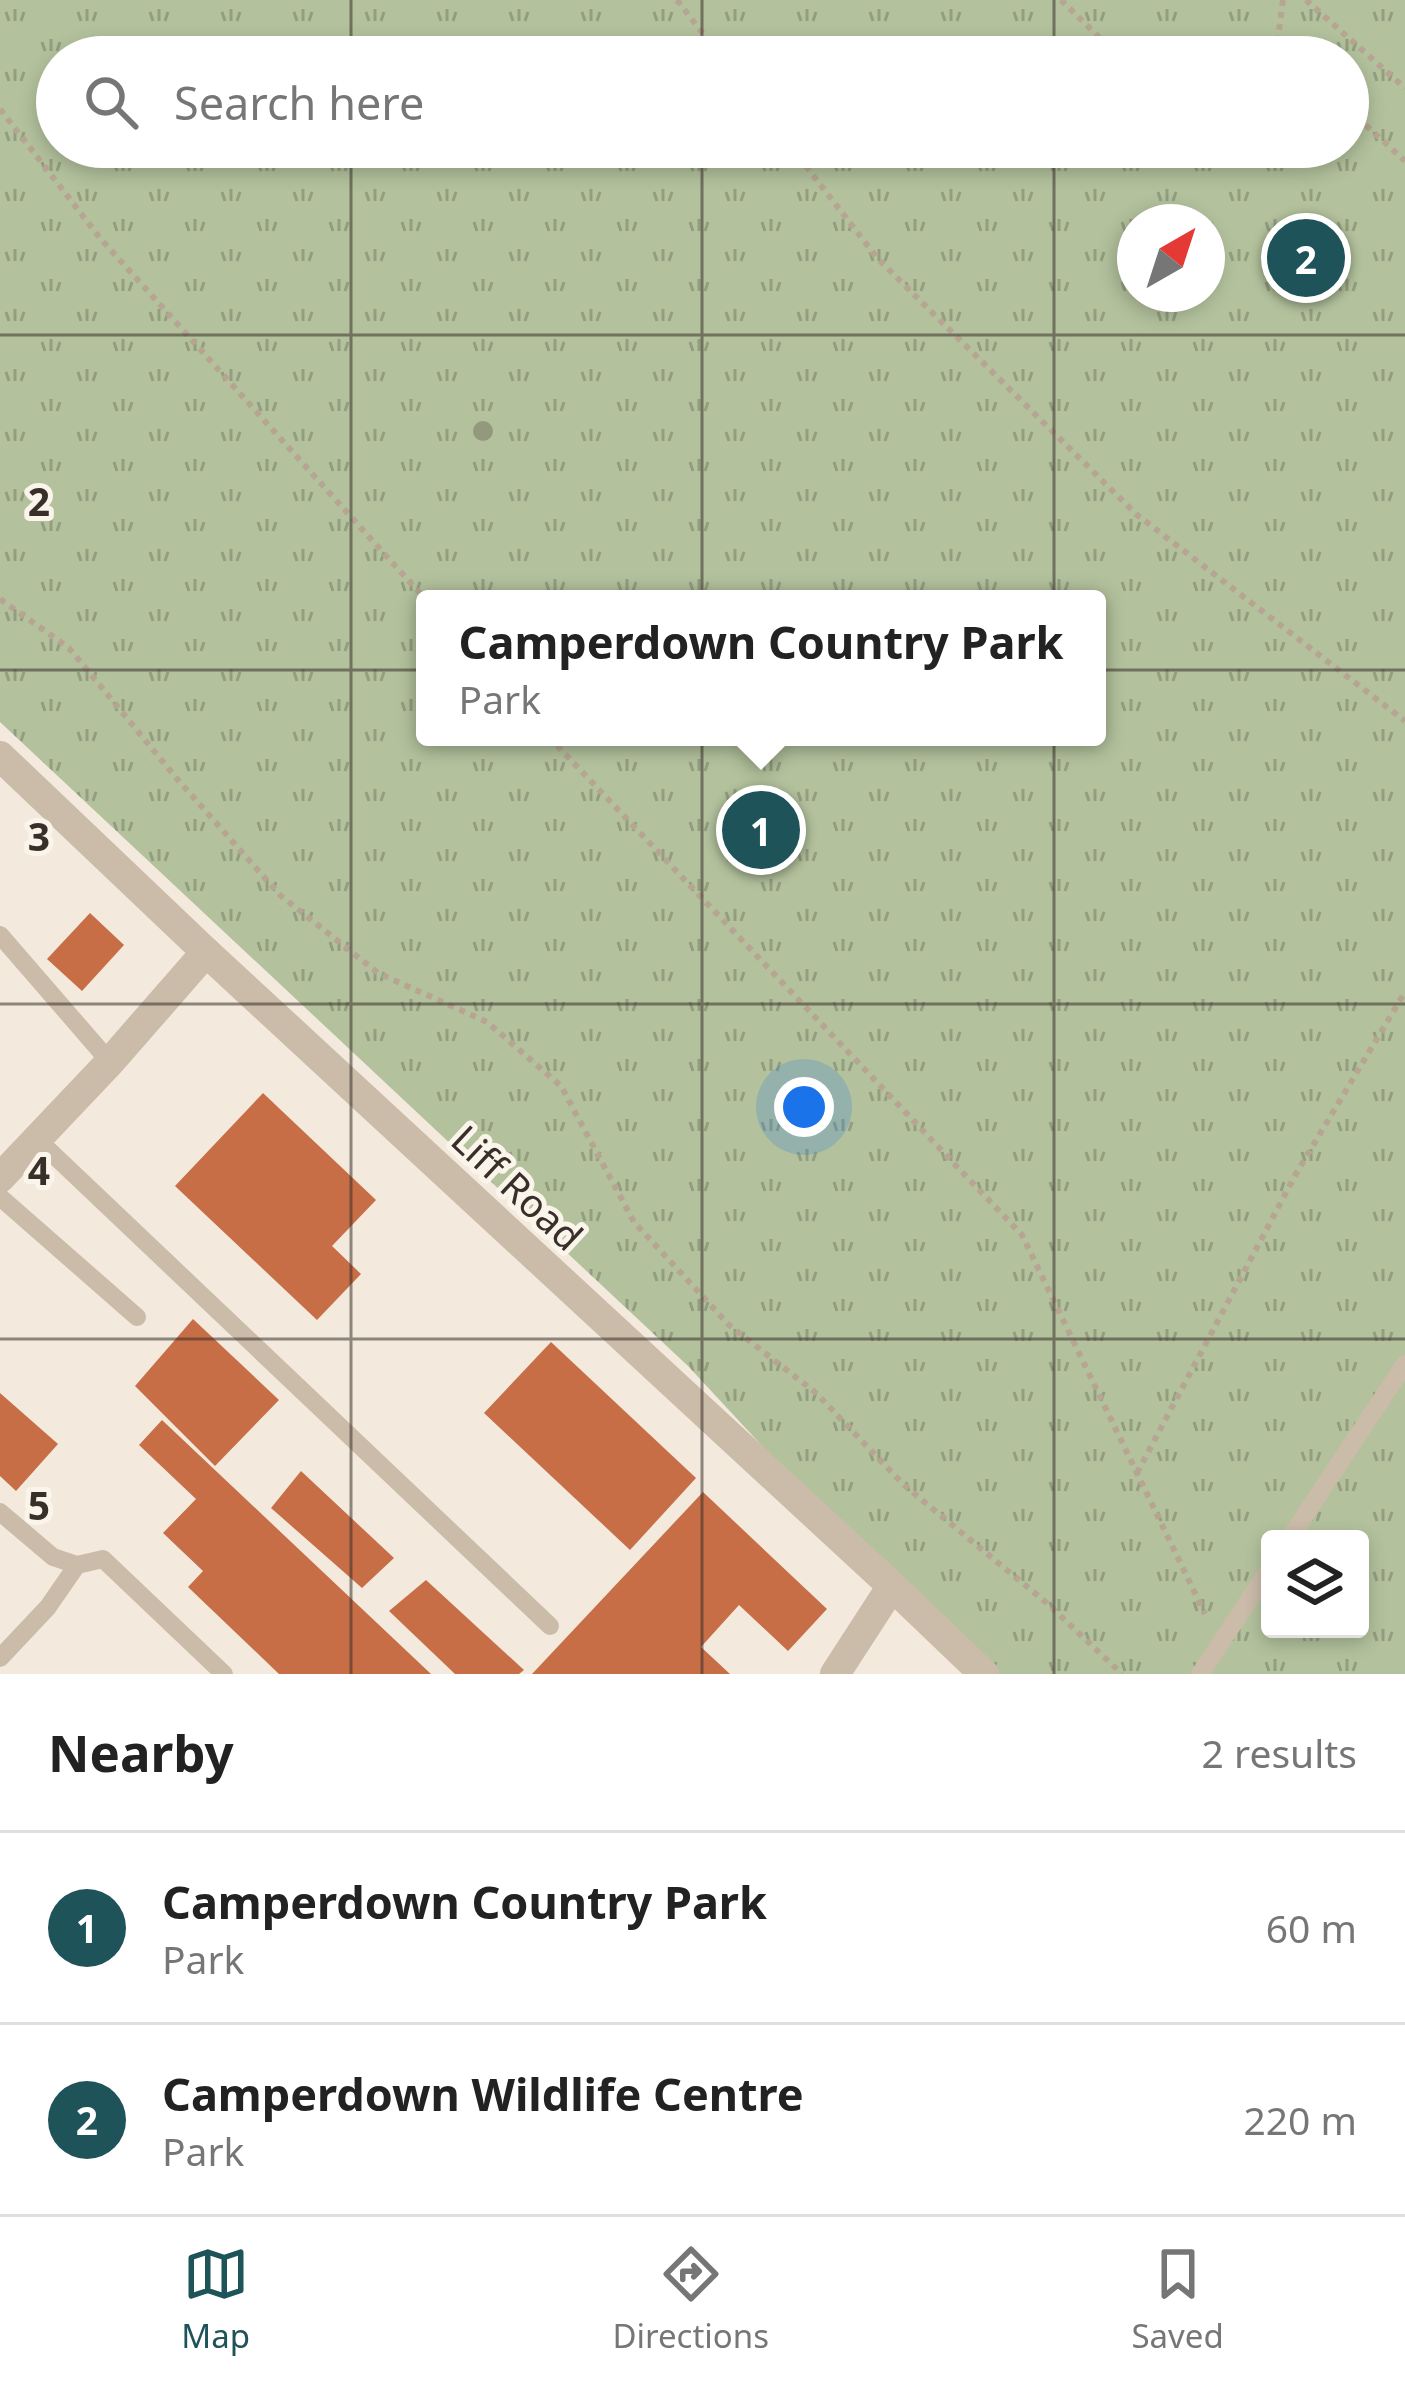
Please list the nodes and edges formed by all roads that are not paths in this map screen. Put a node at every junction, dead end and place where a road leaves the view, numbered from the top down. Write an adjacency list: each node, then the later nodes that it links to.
1 (0, 756): 3 (street, Liff Road)
2 (0, 935): 4 (lane)
3 (206, 952): 4 (street); 14 (street, Liff Road)
4 (110, 1062): 5 (street)
5 (37, 1139): 6 (street); 15 (lane)
6 (0, 1178)
7 (0, 1197): 8 (lane)
8 (137, 1317)
9 (1405, 1364): 11 (lane)
10 (0, 1512): 12 (lane)
11 (1295, 1530)
12 (77, 1565): 16 (lane); 17 (lane)
13 (1261, 1582): 20 (lane)
14 (892, 1586): 18 (street); 19 (street, Liff Road)
15 (550, 1626)
16 (0, 1658)
17 (224, 1674)
18 (835, 1674)
19 (984, 1674)
20 (1200, 1674)

